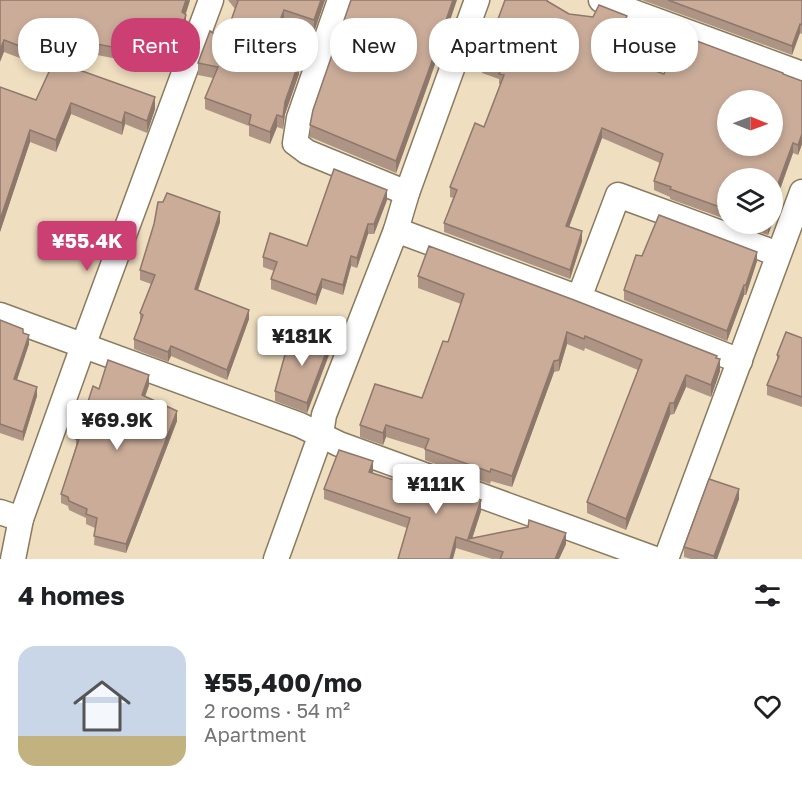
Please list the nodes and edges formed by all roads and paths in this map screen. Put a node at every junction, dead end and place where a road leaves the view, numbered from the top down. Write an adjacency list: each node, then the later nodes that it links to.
1 (211, 0): 12 (street)
2 (340, 0): 7 (street)
3 (477, 0): 7 (street)
4 (601, 0): 5 (street)
5 (802, 74)
6 (802, 192): 9 (street)
7 (407, 193): 8 (street)
8 (396, 230): 10 (street); 14 (street)
9 (778, 254): 10 (street); 13 (street)
10 (579, 298): 13 (street)
11 (0, 315): 12 (street)
12 (83, 346): 14 (street); 15 (street)
13 (740, 361): 19 (street)
14 (321, 434): 17 (street); 18 (street)
15 (11, 516): 16 (street)
16 (13, 559)
17 (276, 559)
18 (655, 559)
19 (666, 559)

